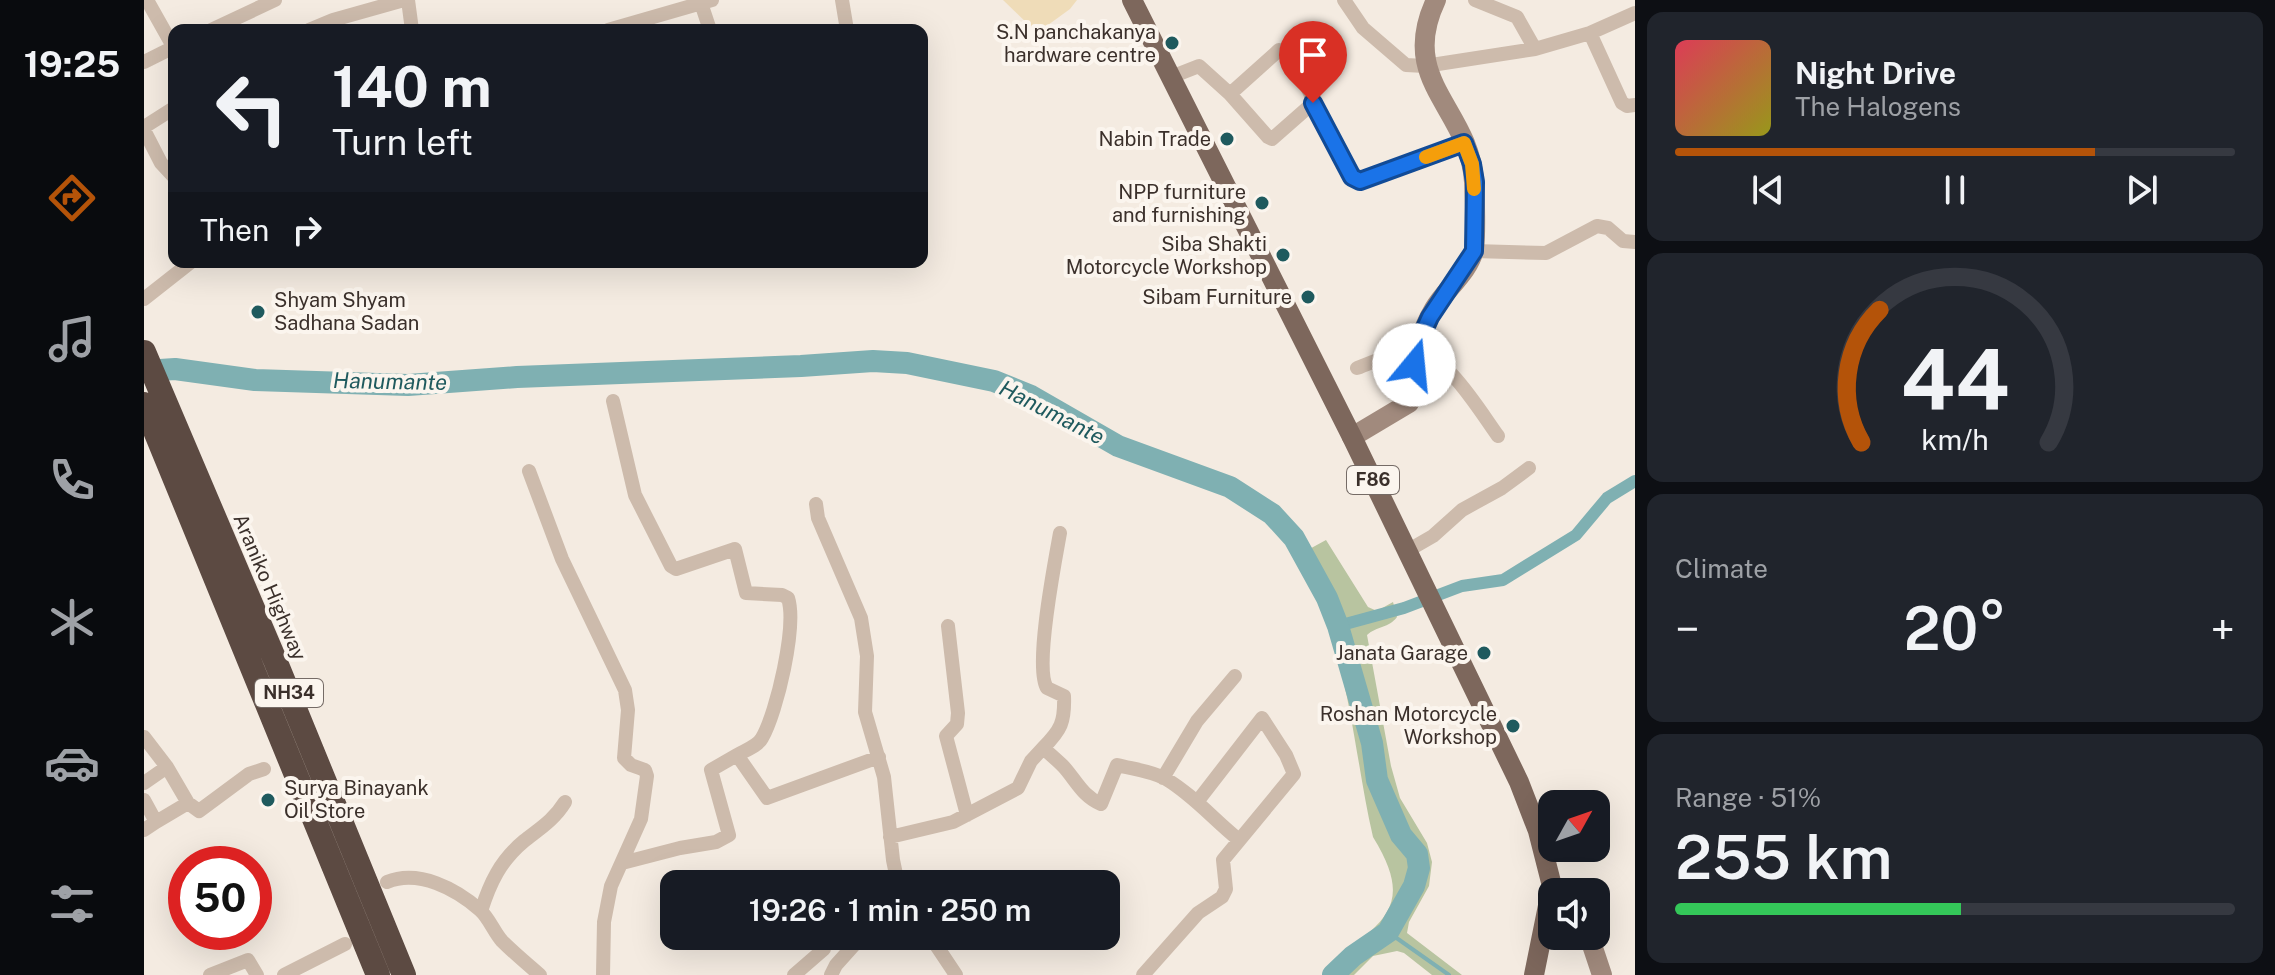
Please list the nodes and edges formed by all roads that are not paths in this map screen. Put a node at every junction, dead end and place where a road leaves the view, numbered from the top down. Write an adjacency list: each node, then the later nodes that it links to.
1 (147, 0): 19 (street)
2 (275, 0): 12 (street)
3 (406, 0): 10 (street); 14 (street)
4 (842, 0): 17 (street)
5 (1132, 0): 24 (main road, F86)
6 (1344, 0): 23 (street)
7 (1436, 0): 23 (main road)
8 (1475, 0): 20 (street)
9 (704, 1): 15 (street); 16 (street)
10 (386, 2): 13 (street)
11 (1635, 13): 18 (street)
12 (224, 24)
13 (326, 24)
14 (411, 24)
15 (628, 24)
16 (709, 24)
17 (846, 24)
18 (1590, 33): 20 (street); 27 (street)
19 (168, 37)
20 (1535, 49): 23 (street)
21 (168, 51): 22 (street)
22 (144, 62)
23 (1425, 66): 30 (main road)
24 (1171, 77): 25 (street); 42 (main road, F86)
25 (1230, 94): 26 (street); 26 (street)
26 (1313, 103): 30 (street)
27 (1635, 105)
28 (168, 112): 29 (street)
29 (144, 129): 31 (street)
30 (1464, 143): 33 (main road)
31 (168, 171)
32 (1635, 242): 33 (street)
33 (1474, 251): 36 (main road)
34 (183, 268): 35 (street)
35 (144, 299)
36 (1417, 351): 38 (street); 41 (street); 42 (main road)
37 (144, 352): 40 (highway, Araniko Highway / NH34)
38 (1357, 368)
39 (613, 401): 52 (street)
40 (154, 411): 80 (highway, Araniko Highway / NH34); 81 (highway, Araniko Highway / NH34)
41 (1498, 436)
42 (1352, 437): 47 (main road, F86)
43 (1529, 468): 47 (street)
44 (529, 471): 66 (street)
45 (816, 504): 53 (street)
46 (1060, 533): 51 (street)
47 (1407, 551): 68 (main road, F86)
48 (948, 626): 62 (street)
49 (1235, 676): 56 (street)
50 (144, 737): 54 (street)
51 (1043, 748): 56 (street); 62 (street)
52 (737, 755): 53 (street); 66 (street)
53 (879, 757): 64 (street)
54 (167, 767): 57 (street); 61 (street)
55 (264, 769): 61 (street)
56 (1163, 778): 60 (street)
57 (144, 783)
58 (144, 800): 63 (street)
59 (565, 802): 70 (street)
60 (1197, 802): 65 (street); 65 (street)
61 (188, 803): 63 (street)
62 (967, 815): 64 (street)
63 (150, 826)
64 (890, 837): 67 (street)
65 (1239, 840): 87 (street)
66 (622, 863): 83 (street)
67 (896, 870)
68 (1550, 878)
69 (387, 882): 70 (street)
70 (481, 911): 82 (street)
71 (345, 944): 79 (street)
72 (823, 950): 84 (street)
73 (849, 950): 85 (street)
74 (939, 950): 86 (street)
75 (1540, 950): 88 (main road, F86)
76 (1594, 950): 89 (main road)
77 (210, 975): 78 (street)
78 (257, 975)
79 (284, 975)
80 (378, 975)
81 (404, 975)
82 (540, 975)
83 (603, 975)
84 (794, 975)
85 (831, 975)
86 (956, 975)
87 (1143, 975)
88 (1534, 975)
89 (1602, 975)

